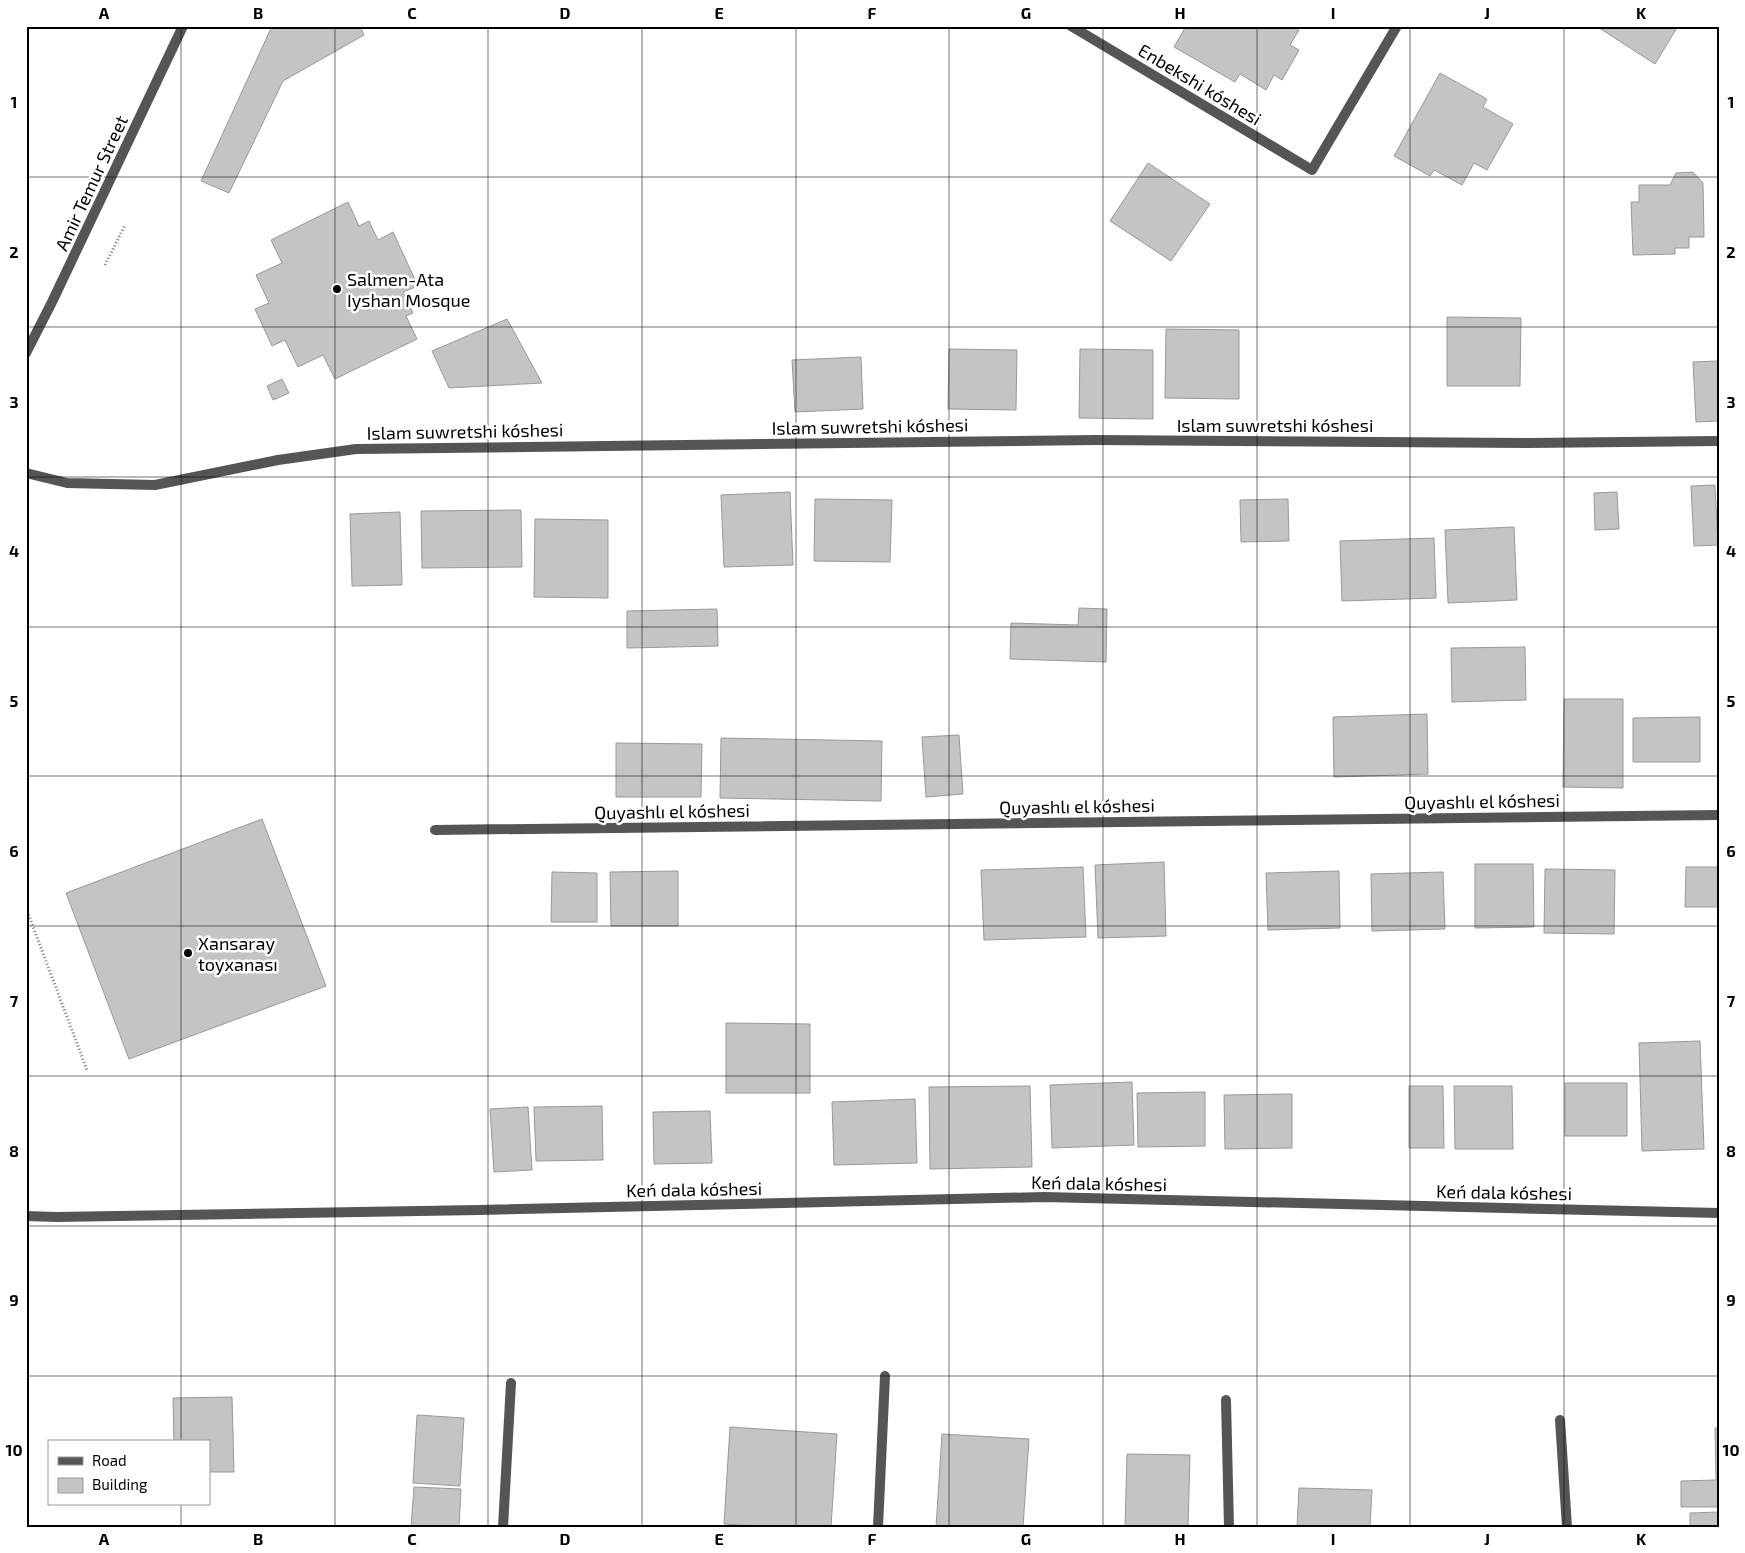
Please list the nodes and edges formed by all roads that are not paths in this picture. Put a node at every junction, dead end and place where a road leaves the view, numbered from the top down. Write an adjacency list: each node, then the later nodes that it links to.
1 (183, 26): 4 (street, Amir Temur Street)
2 (1072, 26): 3 (street, Enbekshi kóshesi)
3 (1397, 26)
4 (26, 353)
5 (1719, 441): 6 (street, Islam suwretshi kóshesi)
6 (26, 474)
7 (1719, 815): 8 (street, Quyashlı el kóshesi)
8 (435, 830)
9 (1719, 1213): 10 (street, Keń dala kóshesi)
10 (26, 1216)
11 (885, 1376): 16 (street)
12 (511, 1383): 15 (street)
13 (1226, 1400): 17 (street)
14 (1560, 1420): 18 (street)
15 (504, 1527)
16 (878, 1527)
17 (1229, 1527)
18 (1567, 1527)

